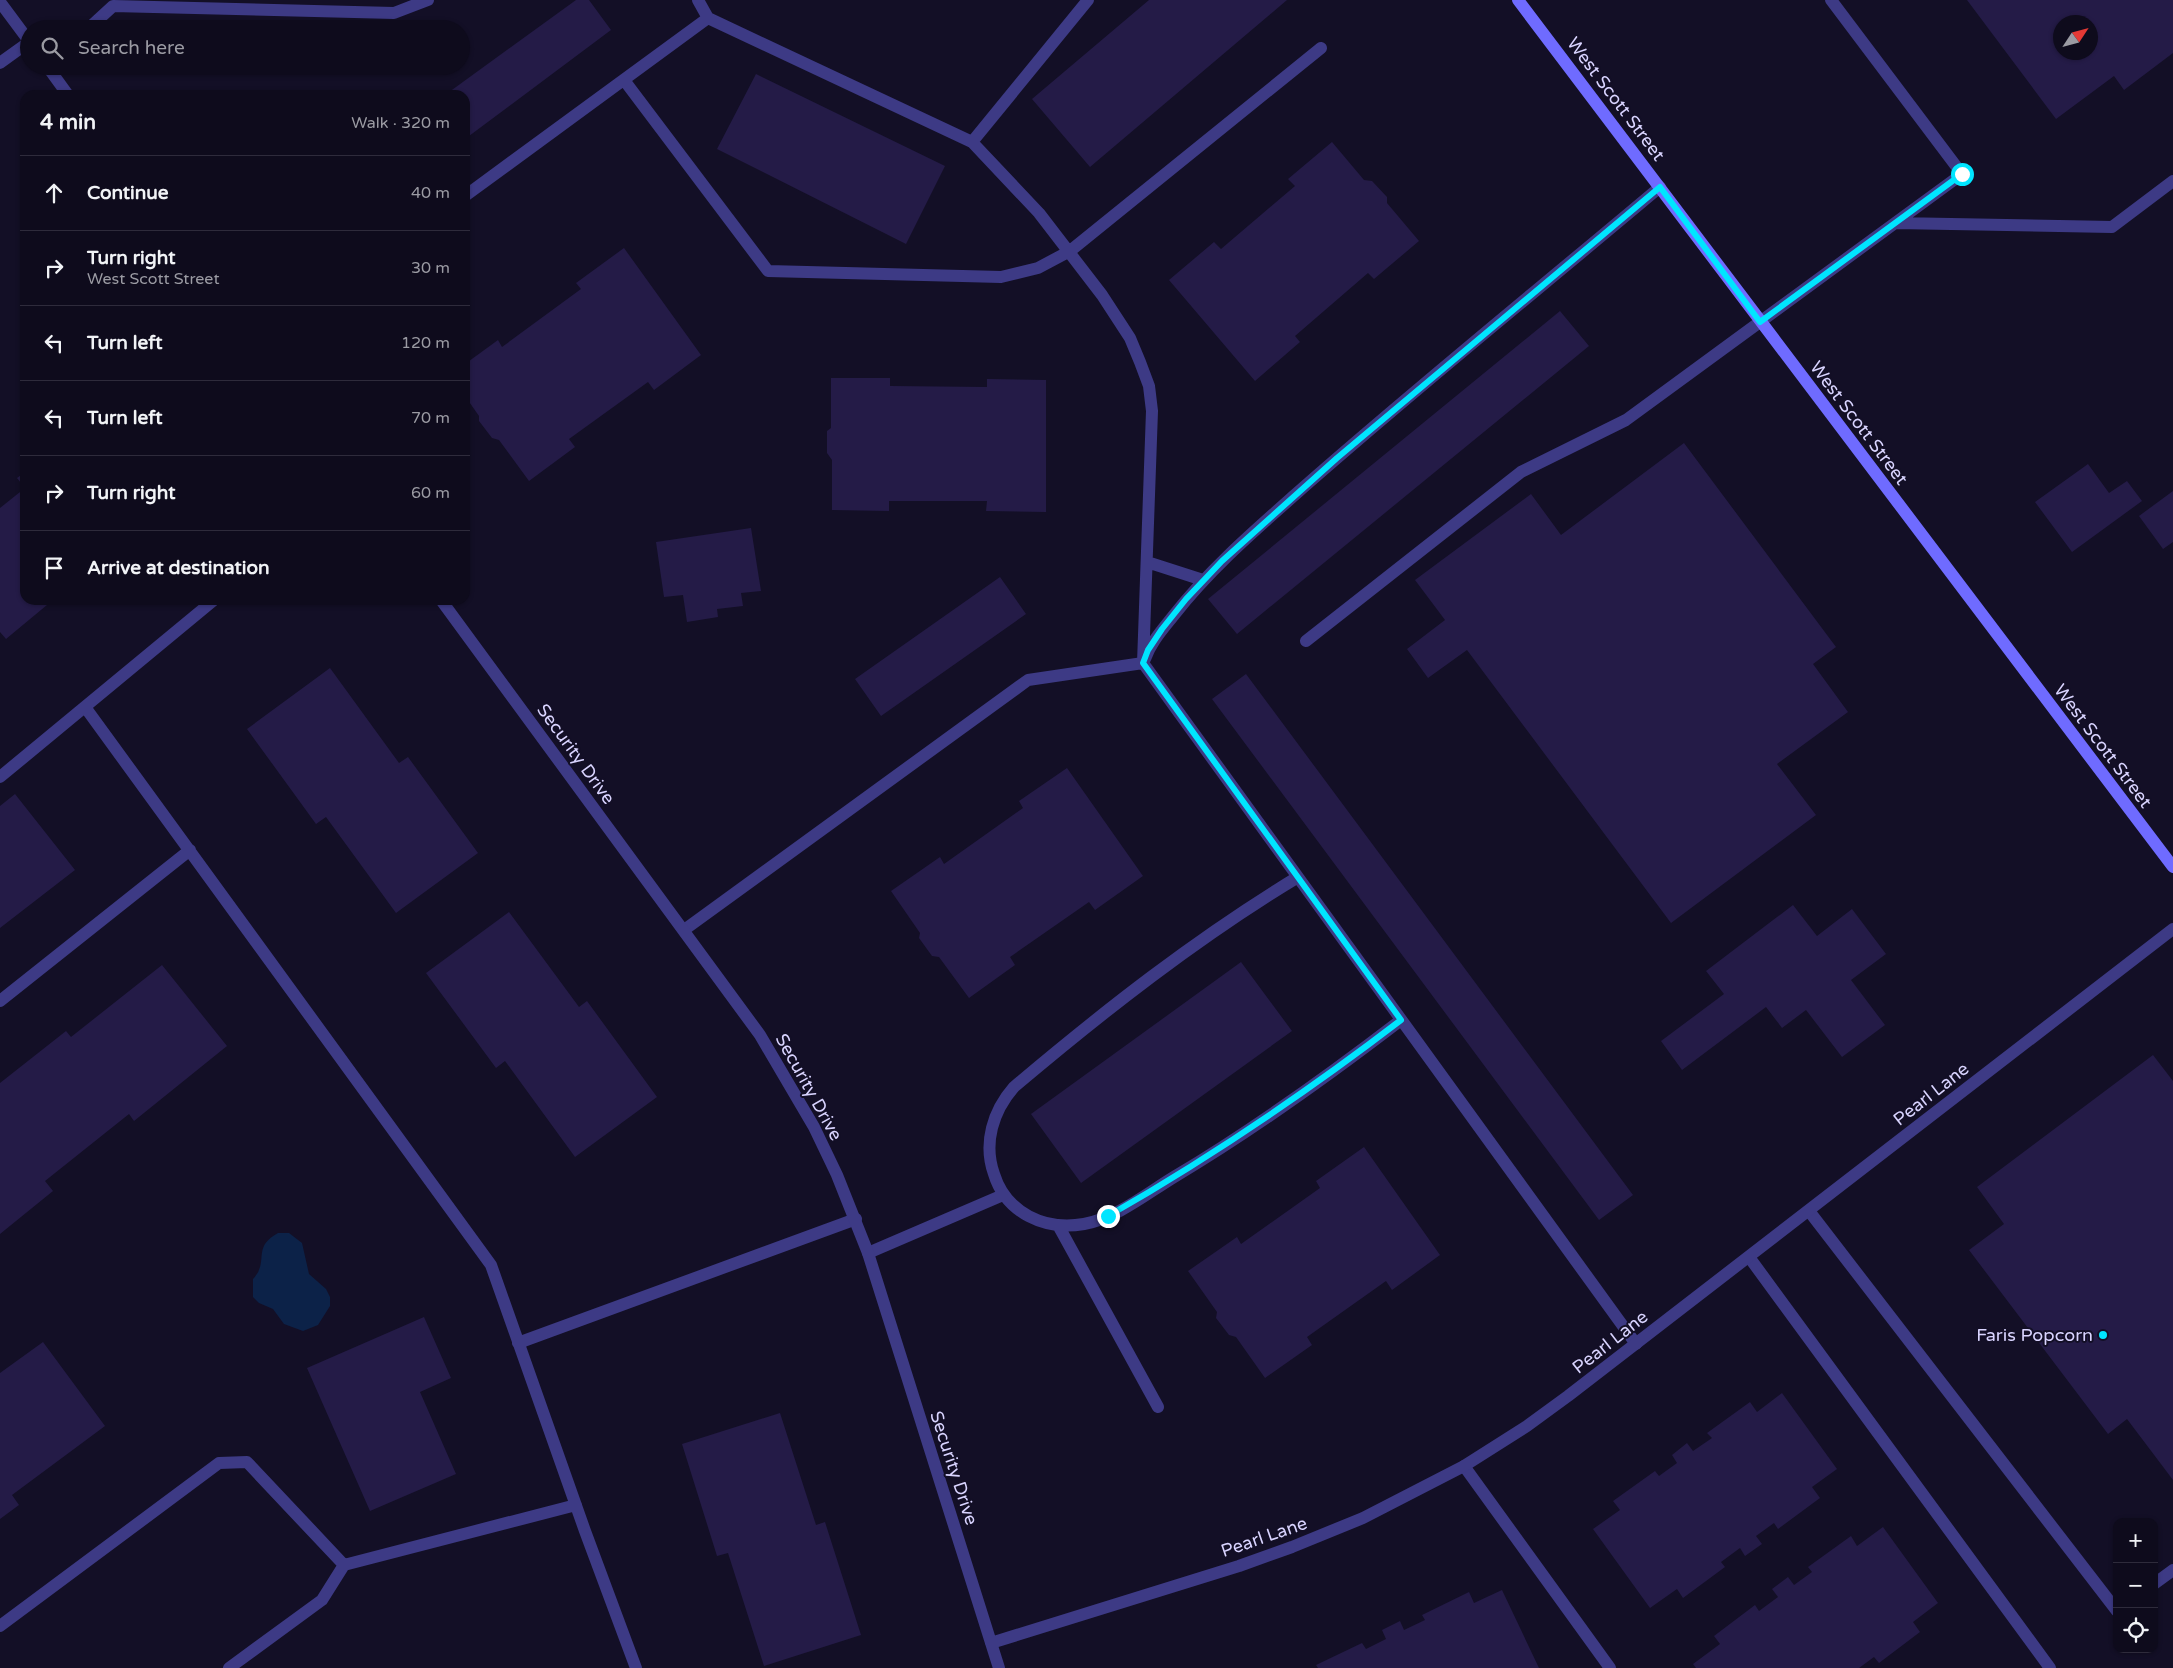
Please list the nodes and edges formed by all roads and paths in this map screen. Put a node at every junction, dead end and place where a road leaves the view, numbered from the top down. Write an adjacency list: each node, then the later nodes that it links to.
1 (428, 0): 7 (street)
2 (698, 0): 8 (street)
3 (1088, 0): 17 (street)
4 (1518, 0): 19 (main road, West Scott Street)
5 (1831, 0): 21 (street)
6 (0, 2): 10 (street)
7 (113, 3): 9 (street)
8 (708, 18): 15 (street); 17 (street)
9 (97, 20)
10 (20, 30)
11 (1321, 48): 22 (street)
12 (20, 49): 13 (street)
13 (0, 63)
14 (54, 75): 16 (street)
15 (624, 80): 20 (street); 22 (street)
16 (64, 90)
17 (972, 142): 22 (street)
18 (2173, 181): 21 (street)
19 (1660, 187): 23 (main road, West Scott Street); 25 (street)
20 (470, 192)
21 (1896, 223): 23 (street)
22 (1070, 251): 24 (street)
23 (1760, 322): 28 (street); 33 (main road, West Scott Street)
24 (1147, 562): 25 (street); 29 (street)
25 (1203, 580): 29 (street)
26 (208, 605): 30 (street)
27 (445, 605): 36 (street, Security Drive)
28 (1306, 641)
29 (1143, 663): 34 (street); 36 (street)
30 (85, 707): 31 (street); 32 (street)
31 (0, 777)
32 (190, 850): 37 (street); 45 (street)
33 (2173, 867)
34 (1298, 877): 38 (street); 39 (street)
35 (2173, 929): 40 (street, Pearl Lane)
36 (684, 930): 41 (street, Security Drive)
37 (0, 1001)
38 (1401, 1020): 42 (street); 46 (street)
39 (1004, 1196): 42 (street); 43 (street)
40 (1809, 1211): 44 (street, Pearl Lane); 53 (street)
41 (856, 1219): 43 (street, Security Drive); 45 (street)
42 (1058, 1225): 47 (street)
43 (868, 1253): 55 (street, Security Drive)
44 (1749, 1257): 46 (street, Pearl Lane); 60 (street)
45 (518, 1343): 49 (street)
46 (1636, 1344): 48 (street, Pearl Lane)
47 (1158, 1407)
48 (1464, 1466): 55 (street, Pearl Lane); 59 (street)
49 (576, 1505): 50 (street); 57 (street)
50 (344, 1565): 54 (street); 56 (street)
51 (2173, 1570): 52 (street)
52 (2158, 1581)
53 (2115, 1608)
54 (0, 1626)
55 (991, 1643): 58 (street, Security Drive)
56 (229, 1668)
57 (636, 1668)
58 (999, 1668)
59 (1610, 1668)
60 (2050, 1668)

